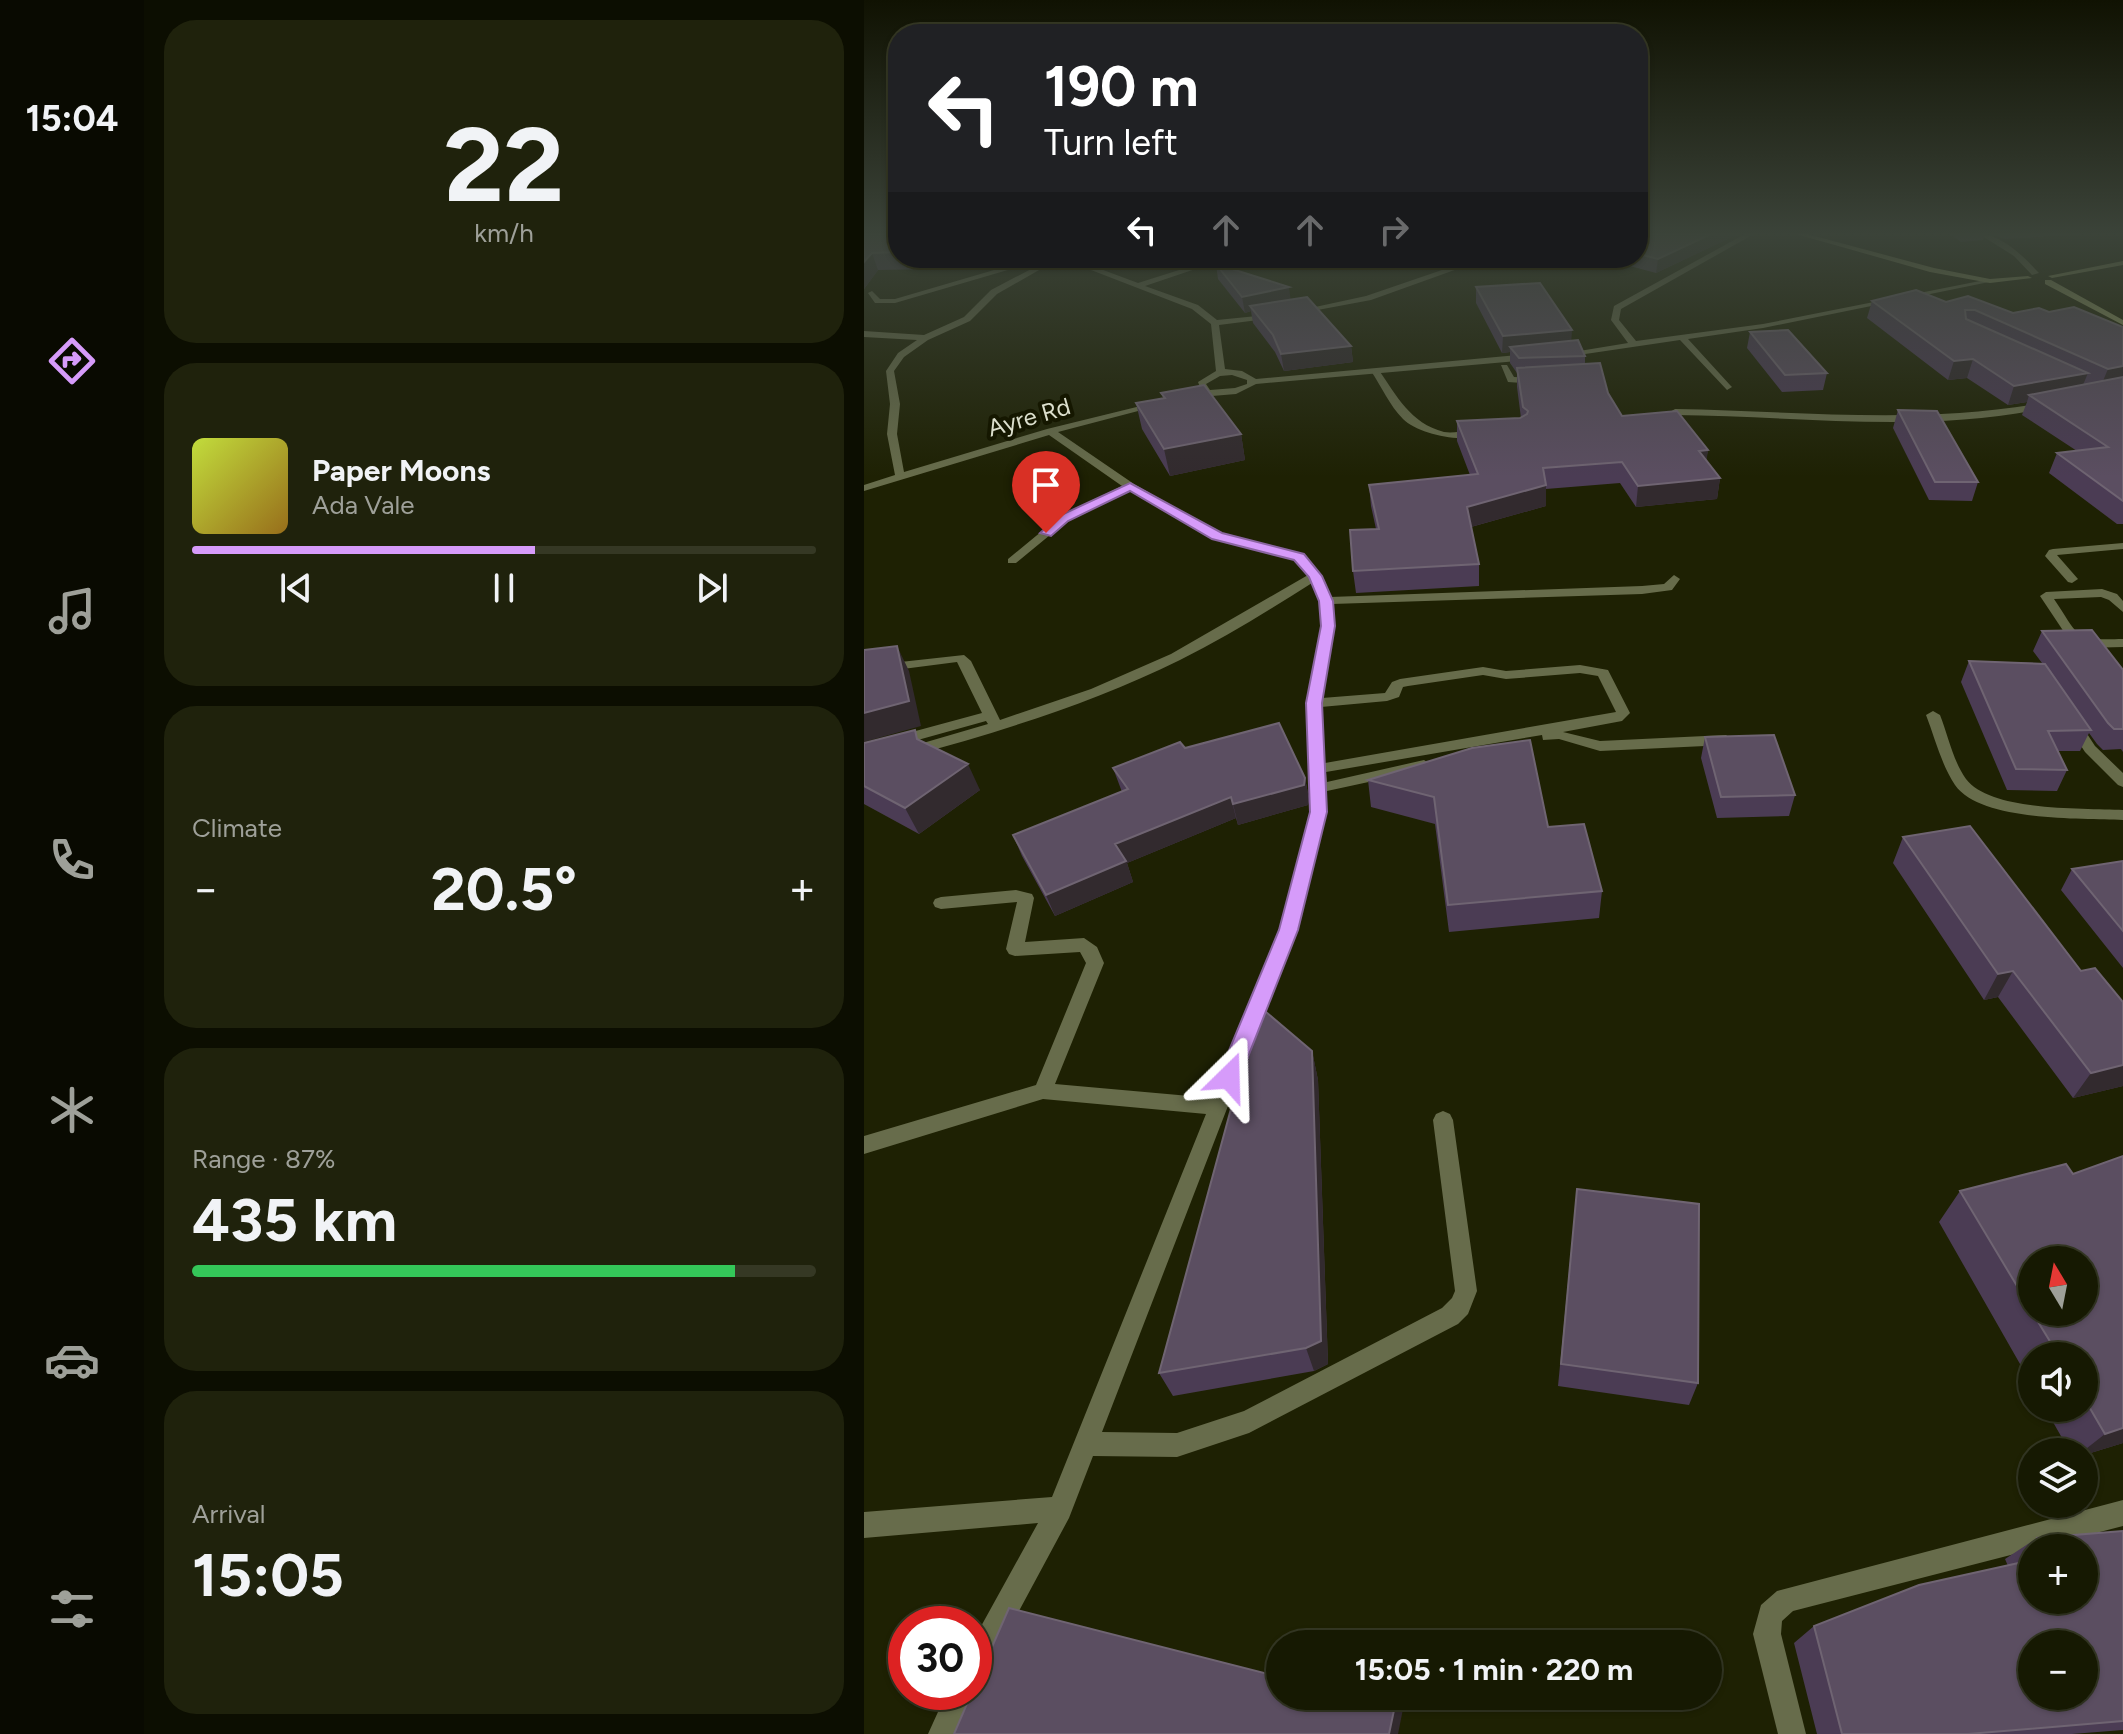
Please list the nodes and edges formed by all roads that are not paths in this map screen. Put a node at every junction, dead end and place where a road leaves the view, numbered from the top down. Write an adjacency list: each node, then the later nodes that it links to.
1 (971, 315): 8 (street)
2 (1205, 315): 6 (street)
3 (1264, 315): 6 (street)
4 (1616, 315): 10 (street)
5 (1826, 315): 9 (street)
6 (1215, 323): 17 (street)
7 (864, 334): 8 (street)
8 (925, 338): 28 (street)
9 (1683, 339): 10 (street); 20 (street)
10 (1635, 346): 11 (street)
11 (1583, 353): 12 (street); 14 (street)
12 (1556, 355)
13 (1542, 356): 16 (street)
14 (1588, 364)
15 (1504, 367): 18 (street)
16 (1375, 371): 19 (street); 27 (street)
17 (1221, 373): 19 (street); 21 (street)
18 (1544, 380)
19 (1253, 382): 21 (street)
20 (1727, 387)
21 (1206, 390): 22 (street)
22 (1178, 398)
23 (1164, 401): 26 (street, Ayre Rd)
24 (2049, 405): 25 (street)
25 (1675, 412)
26 (1050, 431): 28 (street, Ayre Rd); 29 (street)
27 (1489, 433)
28 (900, 476): 30 (street, Ayre Rd)
29 (1130, 486): 32 (street); 33 (street)
30 (864, 488)
31 (2123, 546): 35 (street)
32 (1012, 561)
33 (1315, 576): 36 (street); 43 (street)
34 (1674, 579): 36 (street)
35 (2072, 579)
36 (1326, 601): 40 (street)
37 (2123, 608): 38 (street)
38 (2123, 643)
39 (864, 670): 43 (street)
40 (1314, 703): 47 (street); 47 (street)
41 (2067, 714): 48 (street)
42 (1933, 715): 50 (street)
43 (993, 721): 45 (street); 46 (street)
44 (1740, 739): 49 (street)
45 (864, 750)
46 (864, 765)
47 (1317, 769): 49 (street)
48 (2123, 782)
49 (1320, 788): 53 (street)
50 (2123, 815)
51 (941, 903): 52 (street)
52 (1043, 1091): 53 (street); 55 (street)
53 (1217, 1107): 56 (street)
54 (1443, 1120): 56 (street)
55 (864, 1145)
56 (1085, 1444): 57 (street)
57 (1060, 1509): 59 (street); 60 (street)
58 (2123, 1513): 63 (street)
59 (864, 1525)
60 (992, 1633)
61 (953, 1710): 62 (street)
62 (942, 1734)
63 (1792, 1734)

